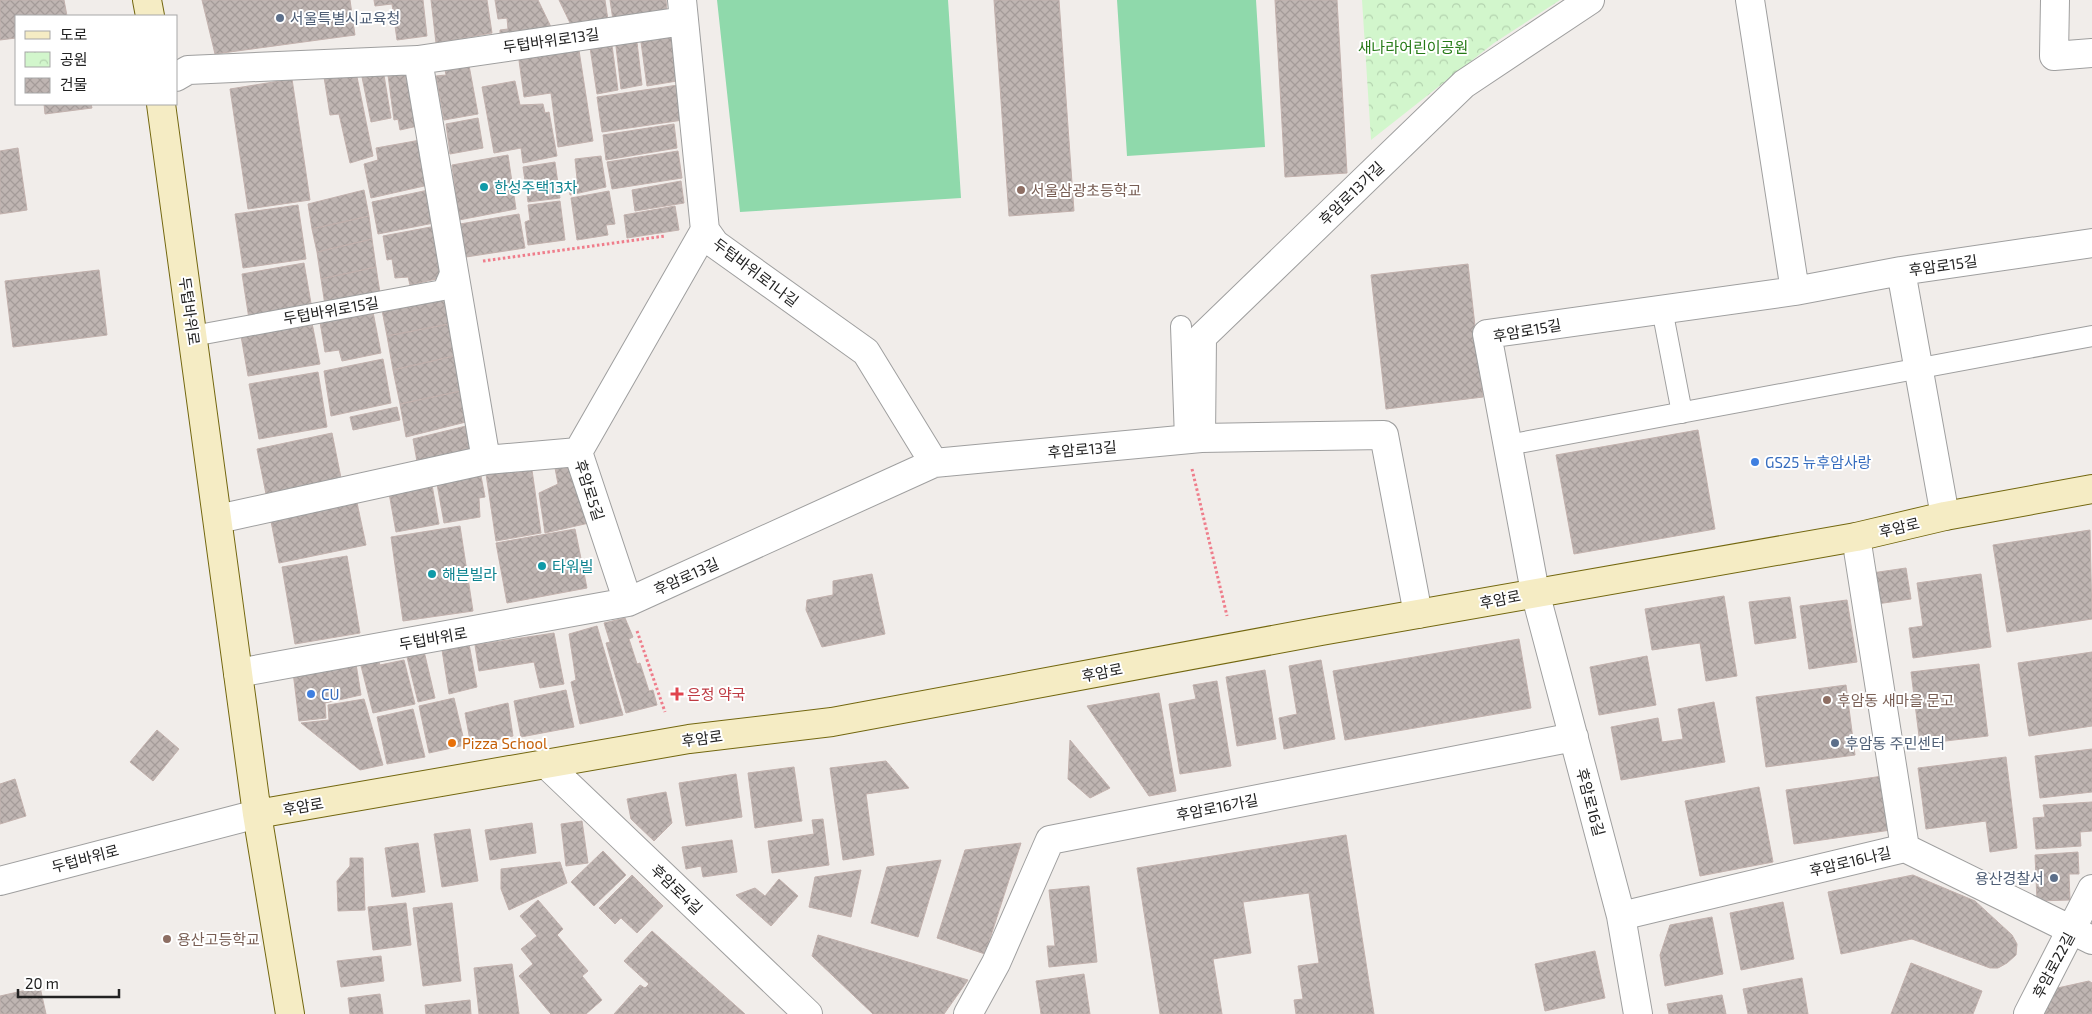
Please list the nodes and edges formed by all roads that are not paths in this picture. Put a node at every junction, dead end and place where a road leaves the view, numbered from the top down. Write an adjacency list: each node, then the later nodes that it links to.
1 (148, 0): 6 (main road)
2 (1590, 0): 22 (street, 후암로13가길)
3 (1750, 0): 15 (street)
4 (2056, 0): 7 (street)
5 (683, 11): 8 (street, 두텁바위로13길); 11 (street, 두텁바위로1나길)
6 (150, 15)
7 (2092, 53)
8 (418, 60): 9 (street, 두텁바위로13길); 13 (street)
9 (178, 76)
10 (161, 105): 18 (main road, 두텁바위로)
11 (706, 230): 24 (street, 후암로5길); 26 (street, 두텁바위로1나길)
12 (2092, 243): 14 (street, 후암로15길)
13 (453, 266): 18 (lane, 두텁바위로15길); 25 (street)
14 (1901, 271): 15 (street, 후암로15길); 20 (street)
15 (1795, 290): 16 (street, 후암로15길)
16 (1662, 309): 21 (lane); 23 (street, 후암로15길)
17 (1181, 326): 22 (lane)
18 (194, 336): 29 (main road, 두텁바위로)
19 (2092, 336): 20 (lane)
20 (1919, 369): 21 (lane); 28 (street)
21 (1682, 413): 23 (lane)
22 (1193, 439): 26 (street, 후암로13길); 33 (street, 후암로13길)
23 (1508, 445): 31 (street, 후암로15길)
24 (578, 452): 25 (street); 32 (street, 후암로5길)
25 (486, 460): 29 (street)
26 (934, 464): 32 (street, 후암로13길)
27 (2092, 489): 28 (main road, 후암로)
28 (1945, 516): 30 (main road, 후암로)
29 (218, 519): 34 (main road, 두텁바위로)
30 (1856, 536): 31 (main road, 후암로); 38 (street)
31 (1535, 592): 33 (main road, 후암로); 35 (street, 후암로16길)
32 (628, 602): 34 (street, 두텁바위로)
33 (1418, 614): 36 (main road, 후암로)
34 (238, 673): 37 (main road, 두텁바위로)
35 (1574, 737): 41 (street, 후암로16길); 45 (street, 후암로16가길)
36 (546, 764): 37 (main road, 후암로); 44 (street, 후암로4길)
37 (257, 814): 39 (street, 두텁바위로); 43 (main road, 두텁바위로)
38 (1905, 848): 41 (street, 후암로16나길); 42 (street, 후암로16나길)
39 (0, 881)
40 (2092, 889): 42 (street, 후암로22길)
41 (1621, 916): 46 (street, 후암로16길)
42 (2082, 934): 47 (street, 후암로22길)
43 (290, 1014)
44 (808, 1014)
45 (968, 1014)
46 (1638, 1014)
47 (2028, 1014)

